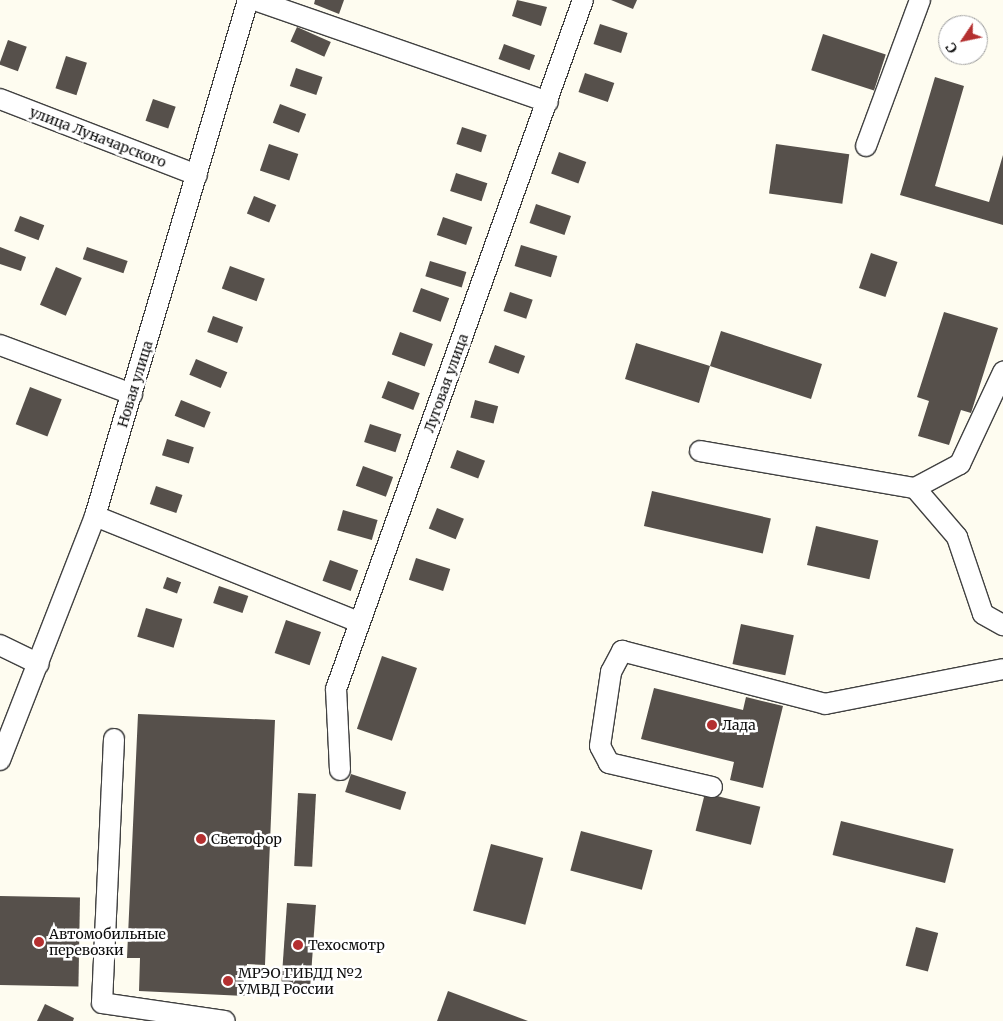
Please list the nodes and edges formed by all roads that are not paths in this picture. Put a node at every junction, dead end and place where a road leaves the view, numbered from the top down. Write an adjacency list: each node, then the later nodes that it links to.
1 (248, 0): 8 (street, Новая улица)
2 (255, 0): 6 (street)
3 (583, 0): 6 (street, Луговая улица)
4 (920, 0): 7 (street)
5 (0, 99): 8 (street, улица Луначарского)
6 (548, 102): 15 (street, Луговая улица)
7 (866, 146)
8 (197, 175): 11 (street, Новая улица)
9 (0, 345): 11 (street)
10 (1003, 372): 13 (street)
11 (132, 394): 14 (street, Новая улица)
12 (700, 451): 13 (street)
13 (914, 488): 16 (street)
14 (95, 516): 15 (street); 18 (street, Новая улица)
15 (359, 622): 22 (street, Луговая улица)
16 (1003, 625)
17 (0, 645): 18 (street)
18 (39, 664): 21 (street, Новая улица)
19 (1003, 670): 23 (street)
20 (114, 739): 24 (street)
21 (0, 760)
22 (340, 770)
23 (712, 787)
24 (225, 1021)

